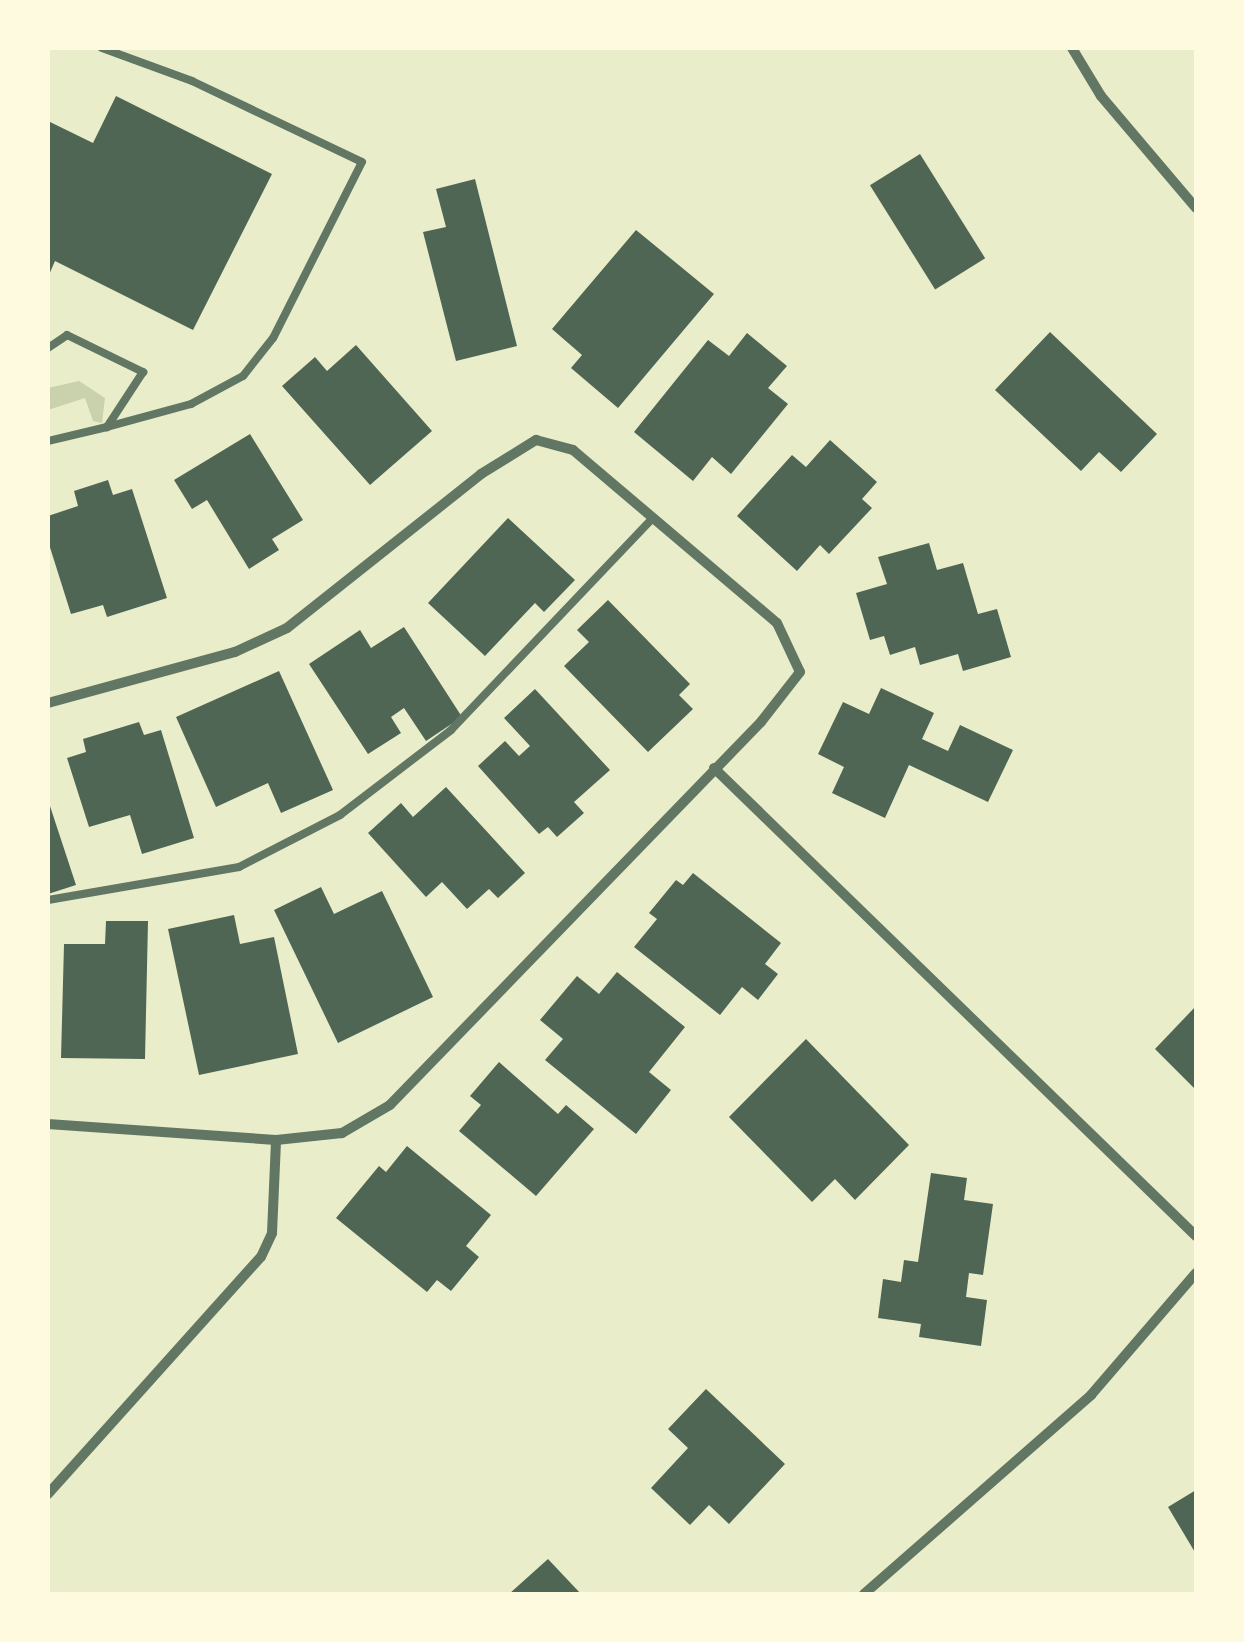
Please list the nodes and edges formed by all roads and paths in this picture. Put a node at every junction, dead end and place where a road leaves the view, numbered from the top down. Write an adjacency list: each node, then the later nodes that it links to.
1 (102, 48): 5 (lane)
2 (1072, 48): 3 (street)
3 (1196, 208)
4 (48, 348): 5 (lane)
5 (107, 427): 6 (lane)
6 (48, 441)
7 (653, 518): 8 (street); 9 (street); 10 (lane)
8 (48, 703)
9 (714, 768): 12 (street); 13 (street)
10 (48, 900)
11 (48, 1124): 12 (street)
12 (276, 1140): 15 (street)
13 (1196, 1236)
14 (1196, 1274): 16 (street)
15 (48, 1494)
16 (864, 1594)

